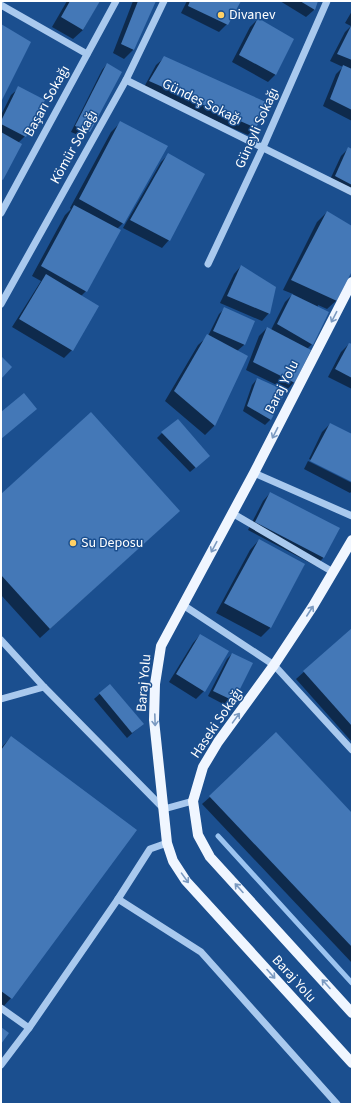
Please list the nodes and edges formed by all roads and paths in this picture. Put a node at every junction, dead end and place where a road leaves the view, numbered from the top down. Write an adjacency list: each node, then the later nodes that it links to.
1 (116, 1): 5 (street, Başarı Sokağı)
2 (164, 1): 6 (street, Kömür Sokağı)
3 (327, 1): 7 (street, Güneyli Sokağı)
4 (1, 5): 5 (street)
5 (87, 54): 9 (street, Başarı Sokağı)
6 (126, 80): 7 (street, Gündeş Sokağı); 12 (street, Kömür Sokağı)
7 (263, 147): 8 (street, Gündeş Sokağı); 10 (street, Güneyli Sokağı)
8 (352, 192)
9 (1, 213)
10 (208, 264)
11 (352, 282): 13 (main road, Baraj Yolu, one-way to 13)
12 (1, 304)
13 (254, 473): 14 (main road, Baraj Yolu); 15 (street)
14 (232, 513): 17 (street); 18 (main road, Baraj Yolu, one-way to 18)
15 (352, 516)
16 (352, 540): 17 (main road, Haseki Sokağı)
17 (333, 572): 20 (main road, Haseki Sokağı, one-way to 17)
18 (183, 605): 20 (street); 25 (main road, Baraj Yolu, one-way to 25)
19 (1, 640): 21 (street)
20 (274, 665): 23 (street); 24 (main road, Haseki Sokağı, one-way to 20)
21 (44, 687): 22 (street); 25 (street)
22 (1, 699)
23 (352, 750)
24 (193, 802): 25 (street); 29 (main road, Baraj Yolu, one-way to 24)
25 (164, 809): 26 (main road, Baraj Yolu)
26 (167, 843): 27 (street); 31 (main road, Baraj Yolu, one-way to 31)
27 (118, 899): 30 (street); 33 (street)
28 (1, 1008): 30 (street)
29 (352, 1013)
30 (29, 1028): 32 (street)
31 (352, 1064)
32 (1, 1065)
33 (337, 1104)

